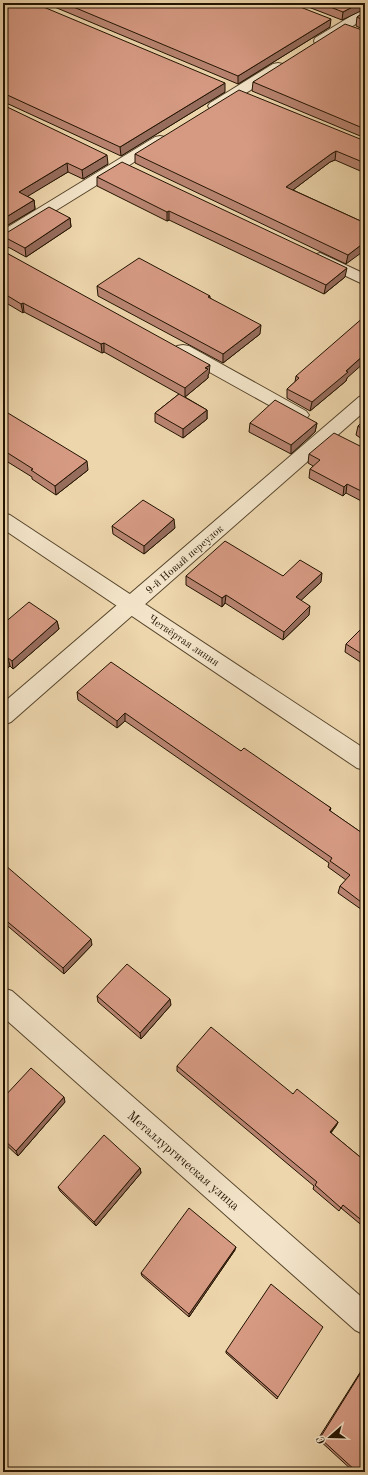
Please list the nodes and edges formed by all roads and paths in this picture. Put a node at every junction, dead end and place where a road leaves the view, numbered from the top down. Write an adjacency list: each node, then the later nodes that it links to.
1 (365, 13): 3 (street)
2 (330, 21): 3 (street)
3 (344, 26): 4 (street); 5 (street)
4 (358, 32)
5 (311, 47)
6 (291, 59): 8 (street)
7 (224, 85): 8 (street)
8 (238, 91): 9 (street); 10 (street)
9 (252, 97)
10 (206, 112)
11 (174, 132): 13 (street)
12 (108, 157): 13 (street)
13 (122, 164): 14 (street); 15 (street)
14 (136, 170)
15 (3, 237)
16 (308, 253): 17 (street)
17 (365, 280)
18 (170, 343): 20 (street)
19 (365, 401): 20 (street, 9-й Новый переулок)
20 (330, 431): 21 (street); 23 (street, 9-й Новый переулок)
21 (347, 441)
22 (3, 520): 23 (street, Четвёртая линия)
23 (131, 605): 24 (street, 9-й Новый переулок); 25 (street, Четвёртая линия)
24 (3, 716)
25 (365, 761)
26 (3, 1000): 27 (street, Металлургическая улица)
27 (365, 1320)

